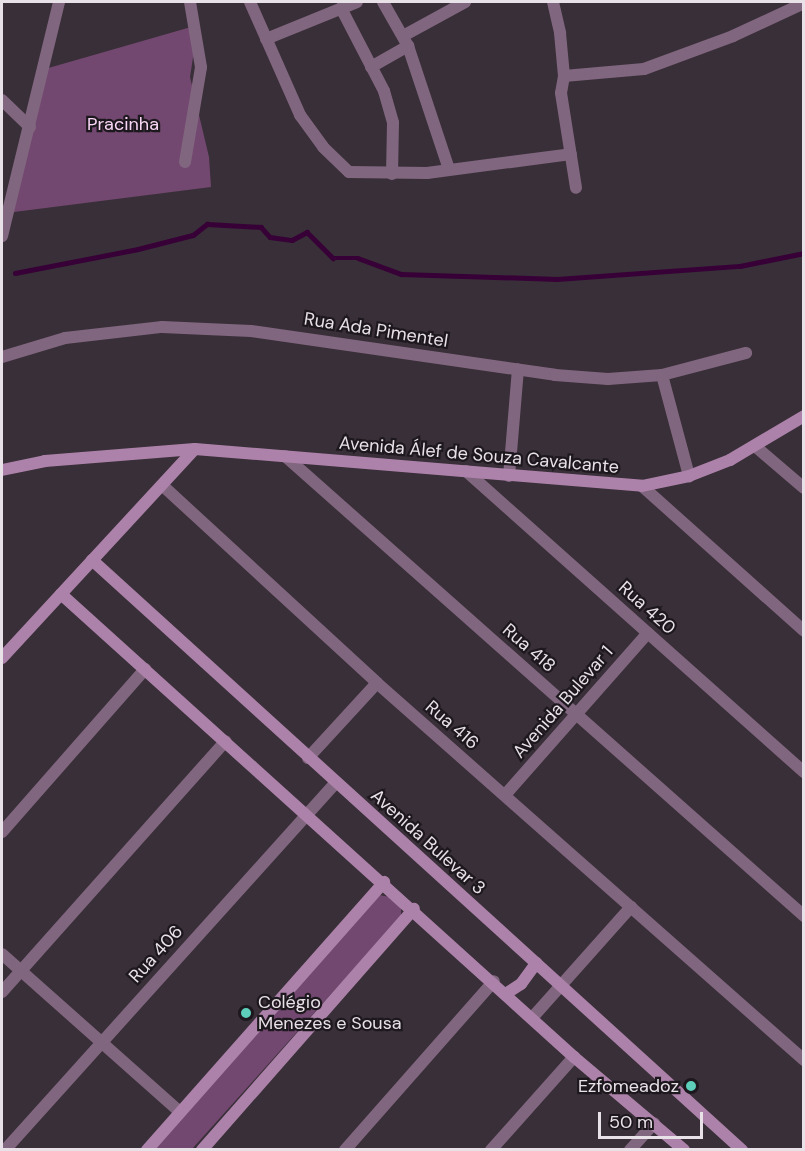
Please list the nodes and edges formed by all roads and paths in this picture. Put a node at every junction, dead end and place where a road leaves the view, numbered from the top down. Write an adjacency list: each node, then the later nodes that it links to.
1 (59, 2): 15 (street)
2 (190, 2): 17 (street)
3 (250, 2): 10 (street)
4 (357, 2): 9 (street)
5 (383, 2): 11 (street)
6 (465, 2): 11 (street)
7 (553, 2): 13 (street)
8 (804, 3): 13 (street)
9 (341, 8): 10 (street); 12 (street)
10 (266, 39): 19 (street)
11 (406, 41): 12 (street); 18 (street)
12 (371, 67): 19 (street)
13 (564, 76): 16 (street)
14 (2, 100): 15 (street)
15 (30, 127): 21 (street)
16 (571, 154): 18 (street); 20 (street)
17 (185, 162)
18 (449, 169): 19 (street)
19 (392, 174)
20 (576, 188)
21 (2, 234)
22 (746, 353): 25 (street, Rua Ada Pimentel)
23 (2, 357): 24 (street, Rua Ada Pimentel)
24 (518, 369): 25 (street, Rua Ada Pimentel); 32 (street)
25 (662, 375): 33 (street)
26 (804, 416): 27 (street, Avenida Álef de Souza Cavalcante)
27 (756, 447): 33 (street, Avenida Álef de Souza Cavalcante); 36 (street)
28 (195, 448): 29 (street, Avenida Álef de Souza Cavalcante); 30 (street, Avenida Álef de Souza Cavalcante); 34 (street)
29 (285, 456): 31 (street, Avenida Álef de Souza Cavalcante); 44 (street, Rua 418)
30 (2, 470)
31 (466, 471): 32 (street, Avenida Álef de Souza Cavalcante); 40 (street, Rua 420)
32 (509, 476): 35 (street, Avenida Álef de Souza Cavalcante)
33 (689, 476): 35 (street, Avenida Álef de Souza Cavalcante)
34 (162, 485): 37 (street); 43 (street, Rua 416)
35 (642, 486): 39 (street)
36 (804, 488)
37 (92, 560): 38 (street); 46 (street, Avenida Bulevar 3)
38 (61, 594): 41 (street); 42 (street)
39 (804, 631)
40 (648, 633): 44 (street, Avenida Bulevar 1); 47 (street, Rua 420)
41 (2, 658)
42 (145, 669): 45 (street); 51 (street)
43 (377, 683): 46 (street); 49 (street, Rua 416)
44 (576, 712): 49 (street, Avenida Bulevar 1); 55 (street, Rua 418)
45 (226, 741): 50 (street); 58 (street)
46 (308, 758): 48 (street, Avenida Bulevar 3)
47 (804, 772)
48 (336, 783): 50 (street, Rua 406); 57 (street, Avenida Bulevar 3)
49 (505, 795): 53 (street, Rua 416)
50 (307, 814): 52 (street); 64 (street, Rua 406)
51 (2, 832)
52 (384, 882): 54 (street); 67 (street)
53 (631, 907): 60 (street); 66 (street, Rua 416)
54 (414, 909): 59 (street); 71 (street)
55 (804, 916)
56 (2, 954): 58 (street)
57 (536, 963): 60 (street, Avenida Bulevar 3); 62 (street)
58 (20, 971): 61 (street); 64 (street)
59 (494, 981): 62 (street); 72 (street)
60 (561, 986): 63 (street); 76 (street, Avenida Bulevar 3)
61 (2, 992)
62 (507, 993): 63 (street)
63 (532, 1018): 65 (street)
64 (101, 1042): 67 (street); 69 (street, Rua 406)
65 (574, 1057): 68 (street); 73 (street)
66 (804, 1060)
67 (180, 1112): 70 (street)
68 (654, 1123): 74 (street); 75 (street)
69 (5, 1149)
70 (147, 1149)
71 (202, 1149)
72 (345, 1149)
73 (491, 1149)
74 (630, 1149)
75 (684, 1149)
76 (742, 1149)

